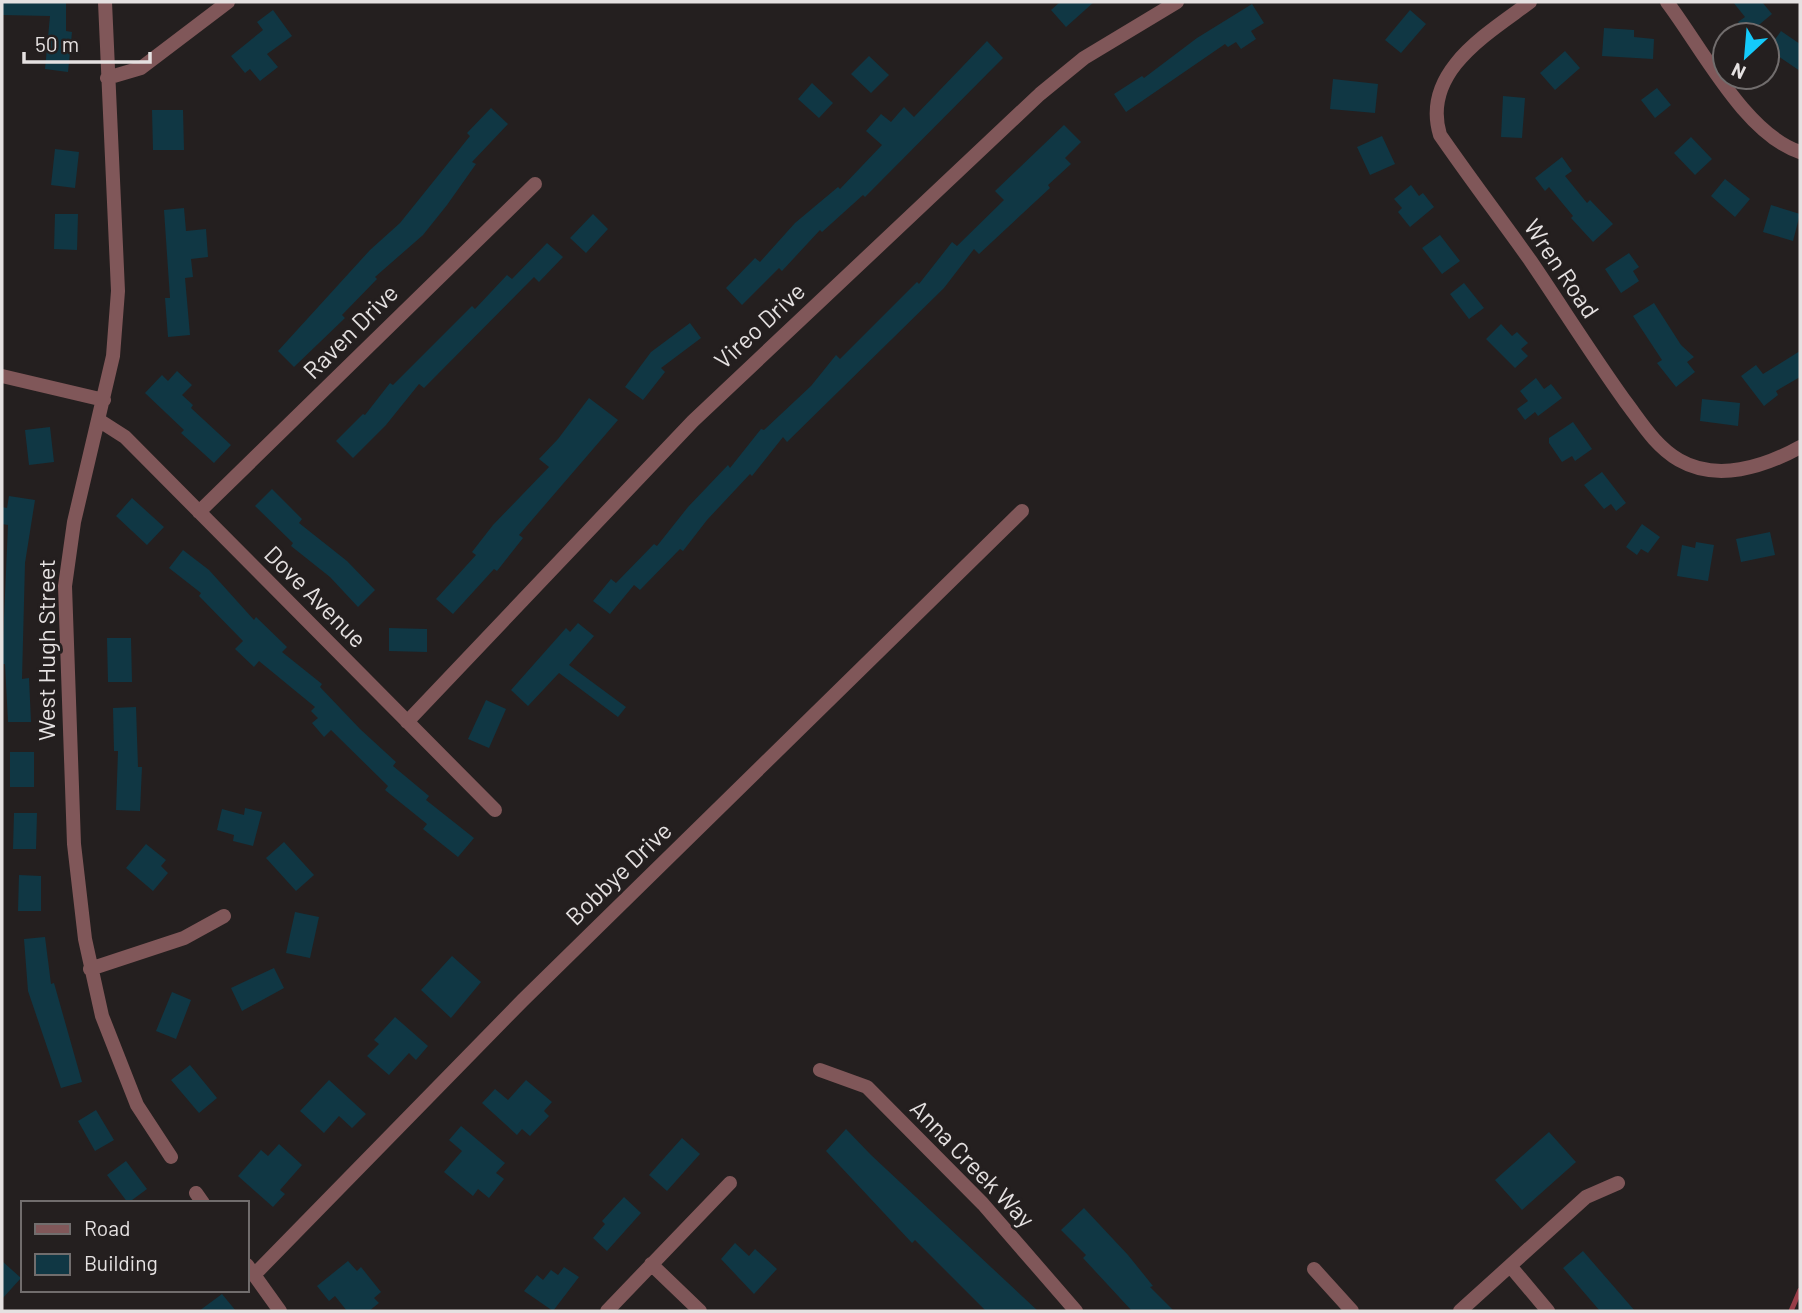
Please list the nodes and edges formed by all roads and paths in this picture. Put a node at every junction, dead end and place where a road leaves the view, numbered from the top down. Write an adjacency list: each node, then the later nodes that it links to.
1 (105, 2): 6 (street, West Hugh Street)
2 (228, 2): 6 (street)
3 (1177, 2): 15 (street, Vireo Drive)
4 (1530, 2): 12 (street, Wren Road)
5 (1667, 2): 7 (street)
6 (107, 78): 10 (street, West Hugh Street)
7 (1800, 152)
8 (535, 184): 14 (street, Raven Drive)
9 (2, 376): 10 (street)
10 (104, 400): 11 (street, West Hugh Street)
11 (100, 421): 14 (street, Dove Avenue); 18 (street, West Hugh Street)
12 (1800, 447)
13 (1022, 511): 26 (street, Bobbye Drive)
14 (198, 512): 15 (street, Dove Avenue)
15 (407, 722): 16 (street, Dove Avenue)
16 (495, 810)
17 (223, 916): 18 (street)
18 (90, 969): 20 (street, West Hugh Street)
19 (820, 1070): 30 (street, Anna Creek Way)
20 (171, 1157)
21 (730, 1183): 23 (street)
22 (1618, 1183): 24 (street)
23 (650, 1264): 28 (street); 29 (street)
24 (1511, 1267): 32 (street); 33 (street)
25 (1314, 1269): 31 (street)
26 (250, 1270): 27 (street)
27 (280, 1311)
28 (607, 1311)
29 (699, 1311)
30 (1076, 1311)
31 (1352, 1311)
32 (1460, 1311)
33 (1548, 1311)

